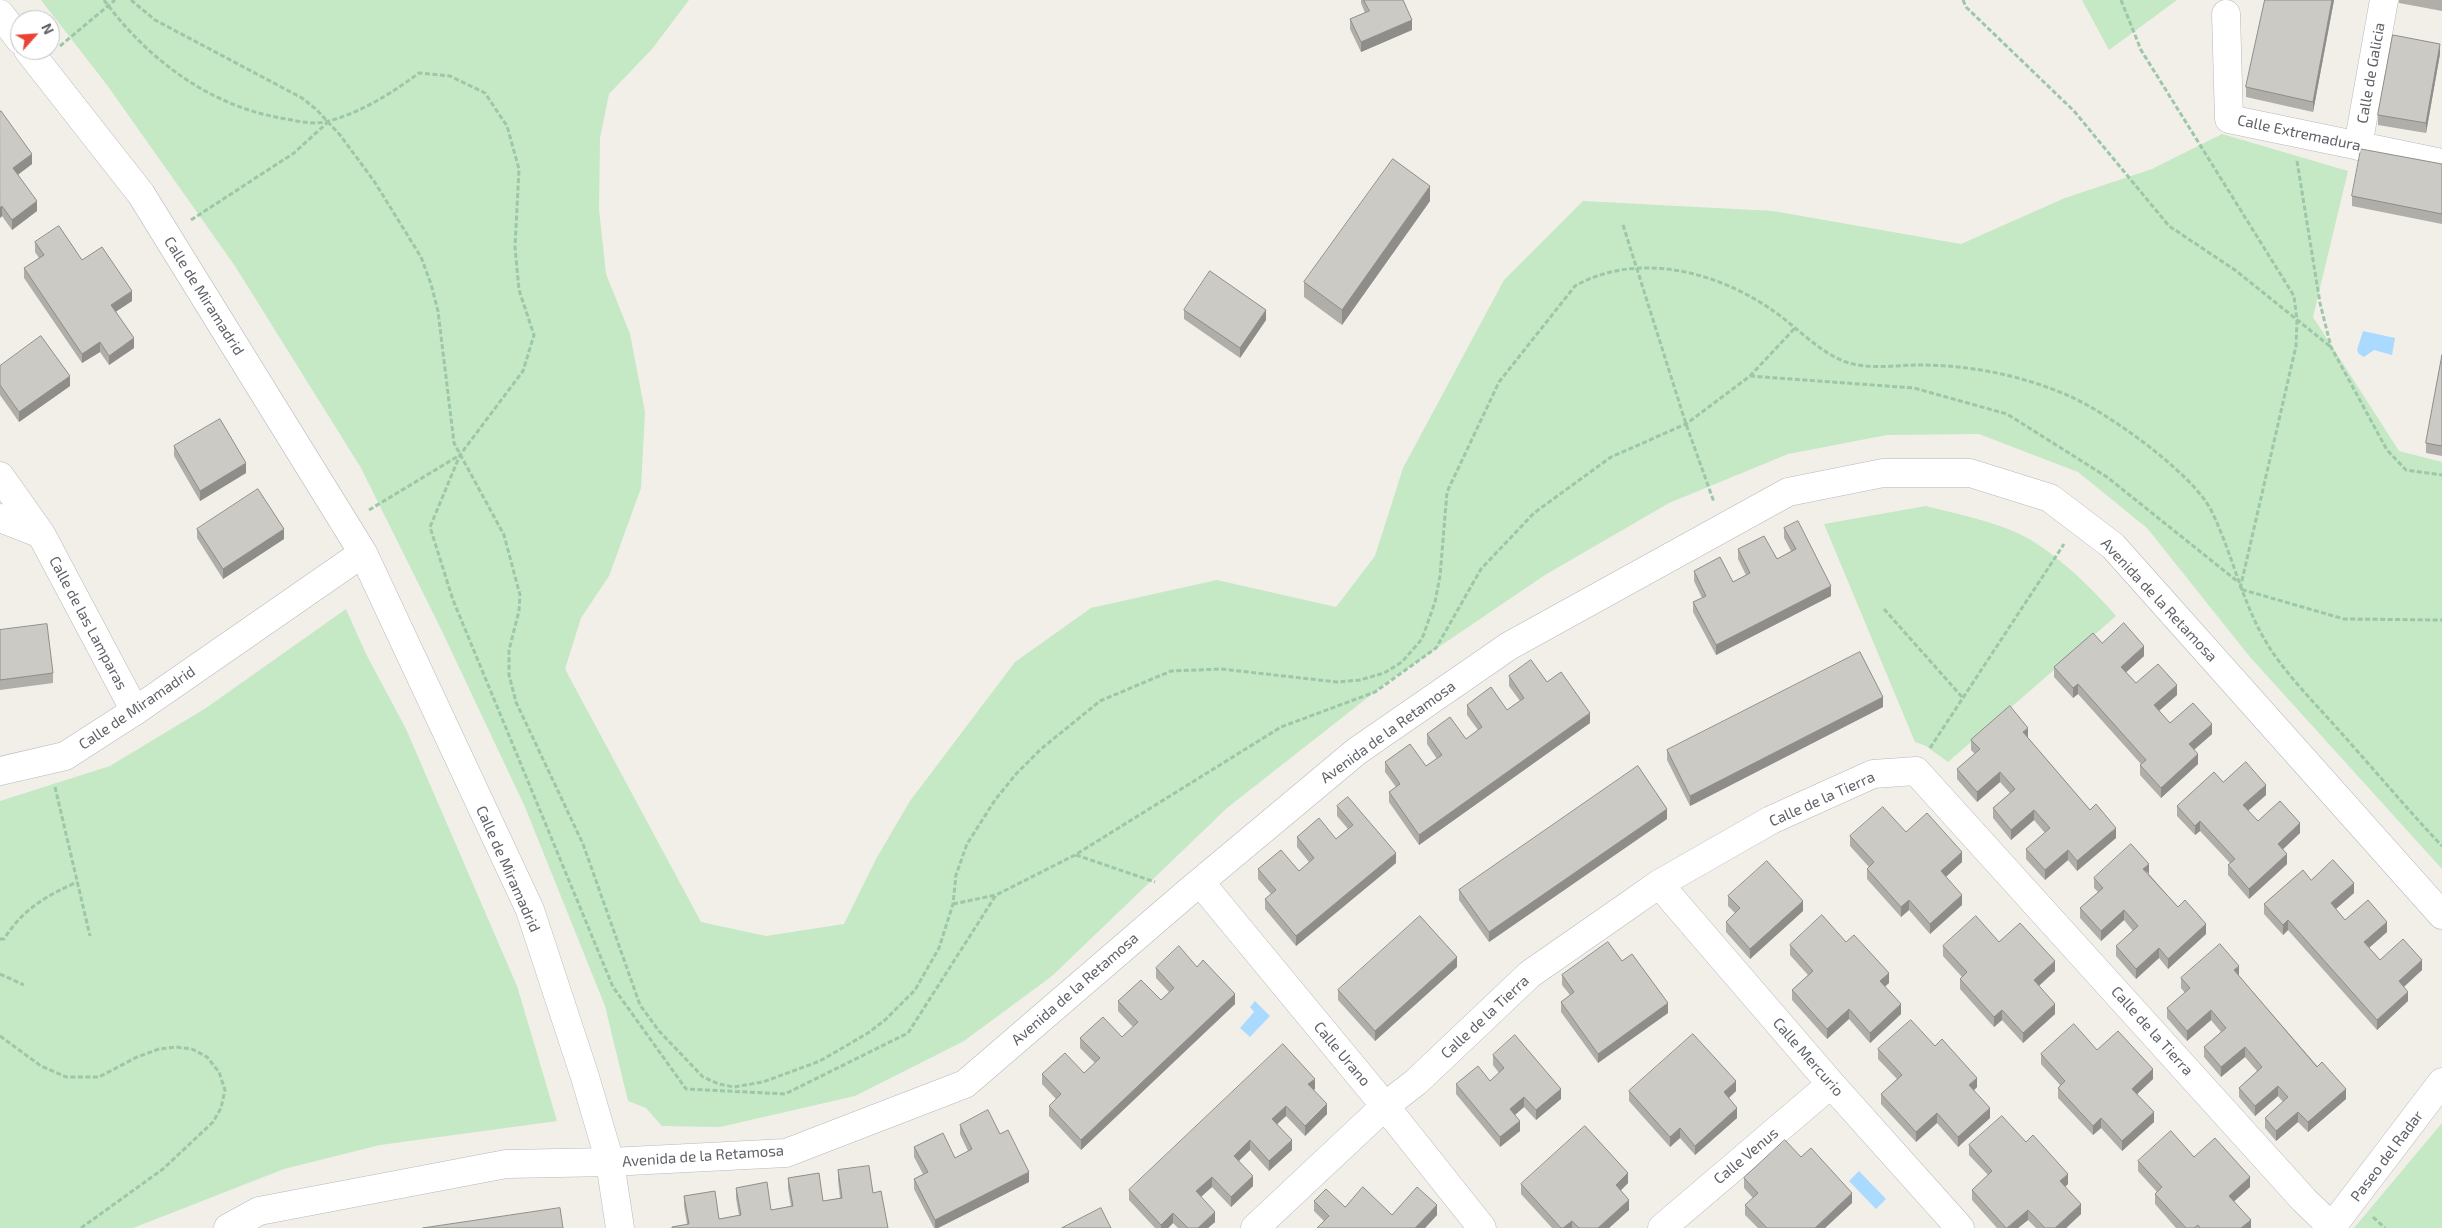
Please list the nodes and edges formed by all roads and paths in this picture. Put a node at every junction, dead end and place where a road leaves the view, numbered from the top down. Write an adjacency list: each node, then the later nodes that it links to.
1 (104, 0): 7 (path)
2 (115, 0): 7 (path)
3 (131, 0): 13 (path)
4 (1963, 0): 20 (path)
5 (2121, 0): 20 (path)
6 (2384, 0): 15 (street, Calle de Galicia)
7 (108, 6): 11 (path); 13 (path)
8 (0, 14): 10 (street)
9 (2226, 14): 14 (street, Calle Extremadura)
10 (10, 27)
11 (60, 39)
12 (35, 60): 18 (street, Calle de Miramadrid)
13 (328, 121): 18 (path); 25 (path); 25 (path)
14 (2293, 131): 15 (street, Calle Extremadura); 22 (path)
15 (2358, 146): 16 (street, Calle Extremadura)
16 (2442, 163)
17 (1623, 225): 19 (path)
18 (168, 236): 30 (street, Calle de Miramadrid)
19 (1638, 268): 21 (path); 24 (path); 49 (path)
20 (2297, 320): 22 (path); 35 (path)
21 (1795, 328): 23 (path); 34 (path)
22 (2331, 348): 26 (path)
23 (1750, 376): 24 (path); 34 (path)
24 (1686, 424): 31 (path); 44 (path)
25 (460, 455): 30 (path); 48 (path); 49 (path)
26 (2442, 475)
27 (0, 476): 32 (street, Calle de las Lamparas)
28 (0, 518): 32 (street)
29 (2080, 520): 31 (street, Avenida de la Retamosa); 38 (path); 50 (street, Avenida de la Retamosa)
30 (345, 524): 33 (street, Calle de Miramadrid)
31 (1723, 526): 47 (street, Avenida de la Retamosa)
32 (41, 534): 39 (street, Calle de las Lamparas)
33 (363, 553): 39 (street, Calle de Miramadrid); 59 (street, Calle de Miramadrid)
34 (2237, 581): 35 (path)
35 (2240, 589): 37 (path); 43 (path)
36 (1884, 609): 38 (path)
37 (2442, 620)
38 (1963, 698): 42 (path)
39 (135, 711): 40 (street, Calle de Miramadrid)
40 (49, 760): 41 (street, Calle de Miramadrid); 45 (path)
41 (0, 771)
42 (1916, 771): 46 (street, Calle de la Tierra); 67 (street, Calle de la Tierra)
43 (2442, 846)
44 (1075, 855): 47 (path); 48 (path)
45 (77, 882): 51 (path); 52 (path)
46 (1659, 884): 57 (street, Calle Mercurio); 58 (street, Calle de la Tierra)
47 (1194, 888): 58 (street, Calle Urano); 59 (street, Avenida de la Retamosa)
48 (996, 895): 49 (path)
49 (953, 904)
50 (2442, 915)
51 (90, 936)
52 (0, 939)
53 (0, 974): 54 (path)
54 (24, 985)
55 (0, 1036): 60 (path)
56 (2442, 1082): 67 (street, Paseo del Radar)
57 (1831, 1084): 65 (street, Calle Venus); 66 (street, Calle Mercurio)
58 (1385, 1106): 63 (street, Calle de la Tierra); 64 (street, Calle Urano)
59 (610, 1162): 61 (street, Avenida de la Retamosa); 62 (street, Calle de Miramadrid)
60 (81, 1228)
61 (228, 1228)
62 (620, 1228)
63 (1255, 1228)
64 (1482, 1228)
65 (1662, 1228)
66 (1960, 1228)
67 (2332, 1228)

